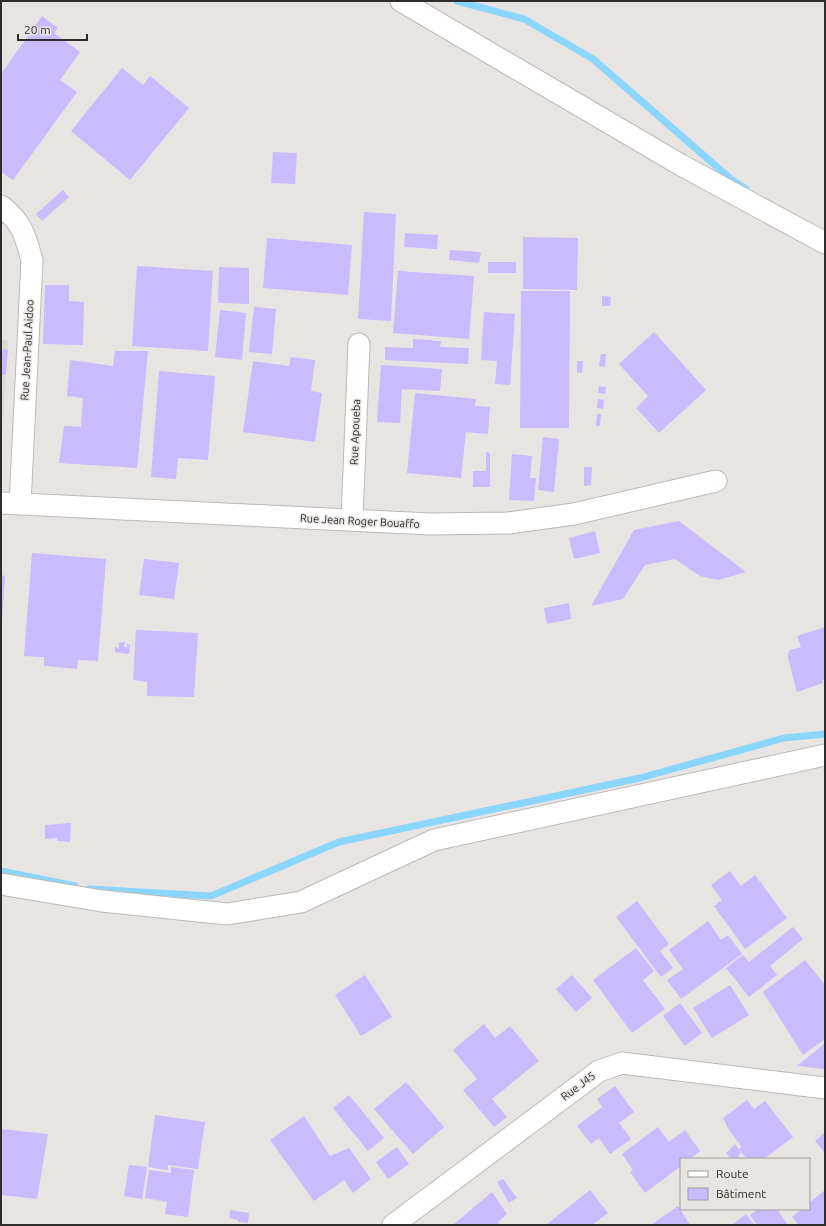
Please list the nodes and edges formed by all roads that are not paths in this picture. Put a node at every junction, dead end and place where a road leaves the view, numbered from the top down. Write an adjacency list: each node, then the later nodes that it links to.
1 (401, 1): 3 (street)
2 (1, 206): 6 (street, Rue Jean-Paul Aidoo)
3 (825, 243)
4 (359, 344): 7 (street, Rue Apoueba)
5 (716, 481): 7 (street, Rue Jean Roger Bouaffo)
6 (10, 503): 7 (street, Rue Jean Roger Bouaffo)
7 (352, 520)
8 (825, 755): 9 (street)
9 (1, 884)
10 (825, 1088): 11 (street, Rue J45)
11 (393, 1225)

